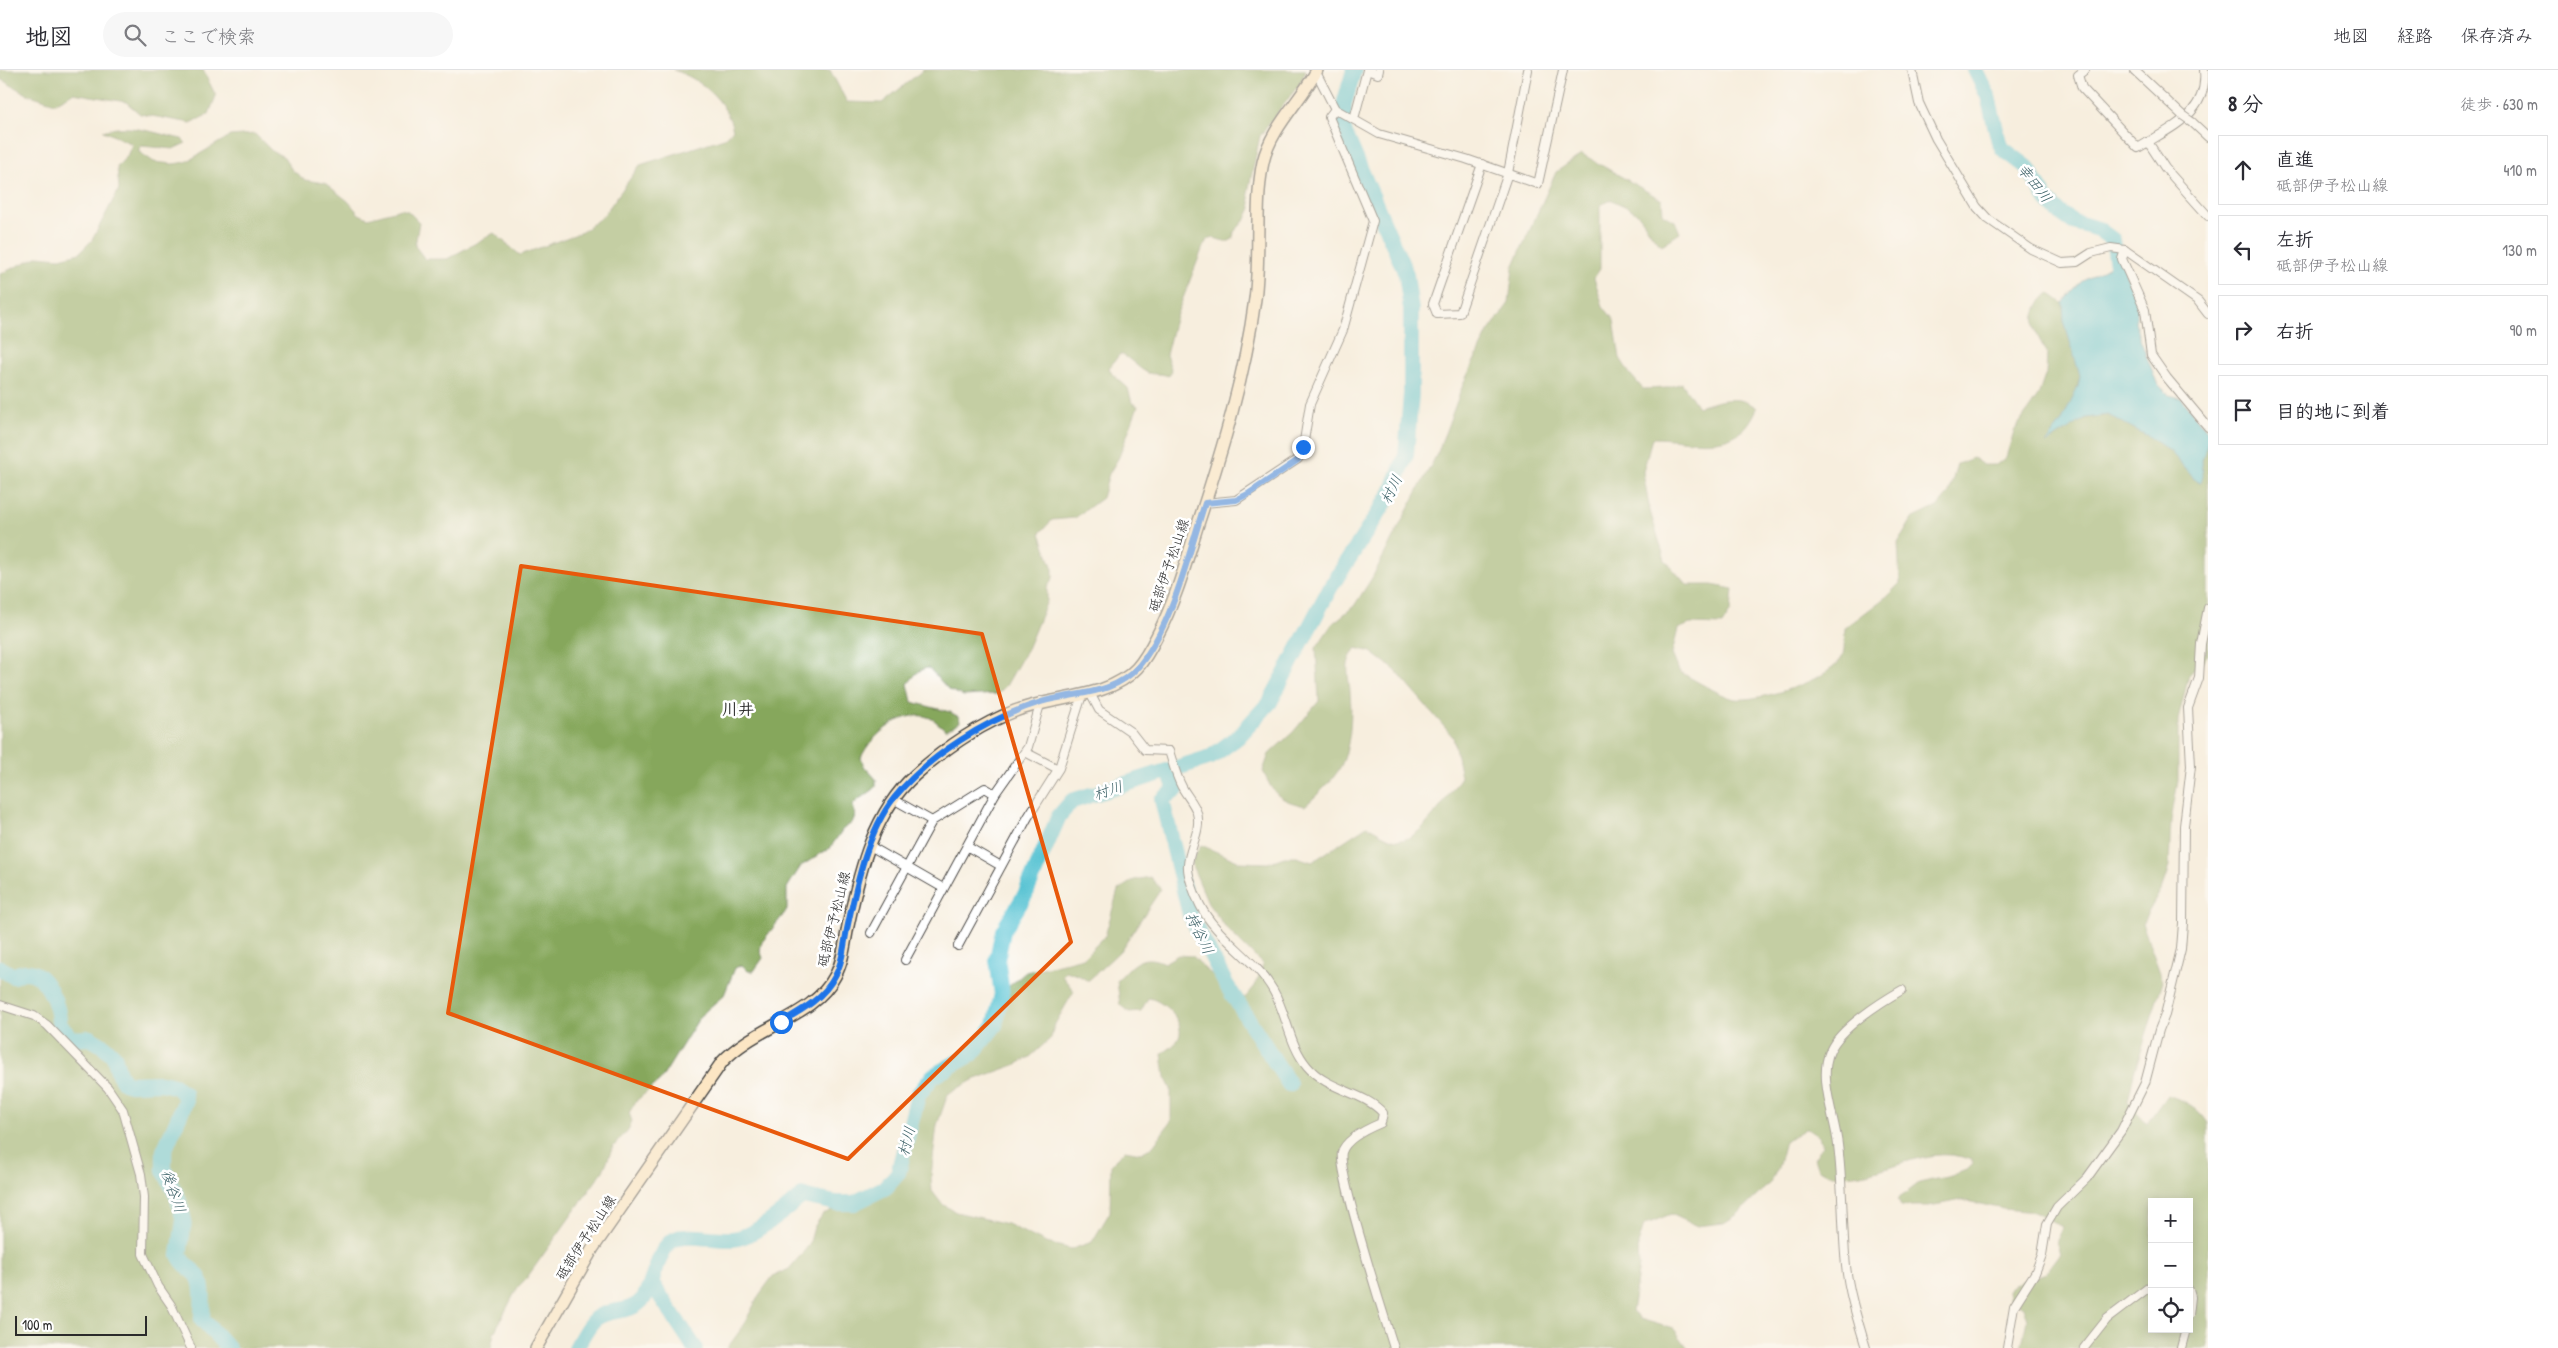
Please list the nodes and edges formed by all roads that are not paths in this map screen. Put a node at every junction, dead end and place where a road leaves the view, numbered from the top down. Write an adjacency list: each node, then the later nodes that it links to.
1 (1367, 70): 2 (street); 11 (street)
2 (1379, 70)
3 (1528, 70): 15 (street)
4 (1563, 70): 15 (street)
5 (1912, 70): 17 (street)
6 (2085, 70): 13 (street)
7 (2134, 70): 12 (street, bridge)
8 (2204, 70): 13 (street)
9 (1316, 71): 10 (street); 20 (main road, 砥部伊予松山線)
10 (1335, 109): 11 (street); 20 (street)
11 (1352, 118): 14 (street)
12 (2208, 137)
13 (2148, 142): 16 (street)
14 (1482, 164): 15 (street); 15 (street)
15 (1508, 173)
16 (2208, 216)
17 (2125, 250): 18 (street); 19 (street)
18 (2208, 314)
19 (2208, 427)
20 (1205, 503): 22 (main road, 砥部伊予松山線)
21 (2208, 608): 45 (street)
22 (1086, 694): 23 (main road, 砥部伊予松山線); 25 (street); 43 (street)
23 (1041, 701): 24 (street); 27 (main road, 砥部伊予松山線)
24 (1025, 752): 25 (street); 26 (street)
25 (1058, 769): 31 (street)
26 (995, 794): 28 (street); 30 (street)
27 (893, 799): 28 (street); 29 (main road, 砥部伊予松山線)
28 (932, 821): 32 (street)
29 (870, 846): 32 (street); 42 (main road, 砥部伊予松山線)
30 (968, 847): 31 (street); 33 (street)
31 (1001, 866): 35 (street)
32 (908, 868): 33 (street); 34 (street)
33 (943, 888): 36 (street)
34 (871, 933)
35 (958, 946)
36 (905, 960)
37 (1902, 990): 44 (street)
38 (0, 1005): 41 (street)
39 (2148, 1288): 46 (street)
40 (2185, 1333): 47 (street)
41 (191, 1348)
42 (536, 1348)
43 (1394, 1348)
44 (1866, 1348)
45 (2007, 1348)
46 (2084, 1348)
47 (2181, 1348)

